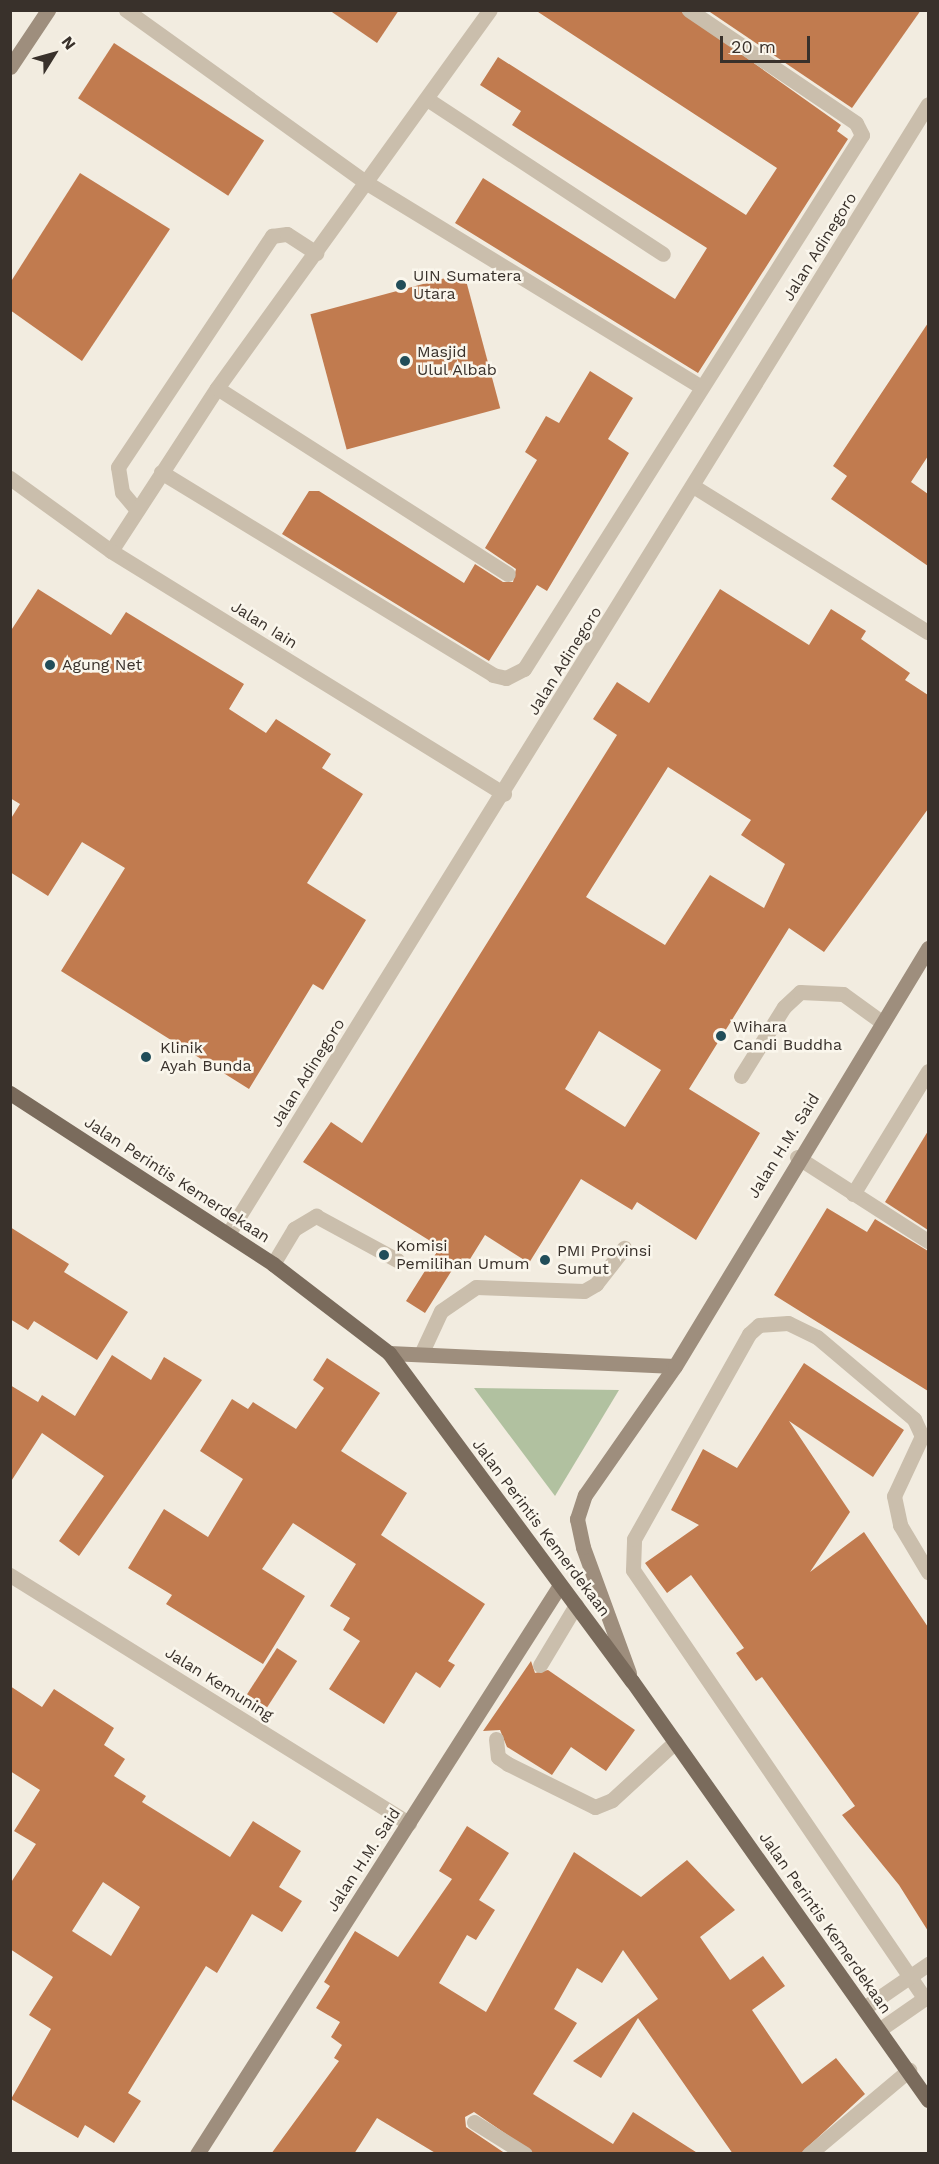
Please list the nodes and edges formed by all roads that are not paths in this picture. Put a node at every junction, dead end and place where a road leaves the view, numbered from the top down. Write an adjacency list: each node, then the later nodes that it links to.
1 (48, 10): 5 (street)
2 (126, 10): 8 (street)
3 (490, 10): 6 (street)
4 (688, 10): 11 (street)
5 (10, 67)
6 (427, 99): 8 (street); 10 (street)
7 (928, 104): 15 (street, Jalan Adinegoro)
8 (367, 183): 9 (street); 11 (street)
9 (316, 253): 12 (street); 16 (street)
10 (663, 255)
11 (700, 386): 13 (street)
12 (217, 388): 13 (street); 18 (street)
13 (161, 472): 16 (street)
14 (10, 478): 17 (street, Jalan Iain)
15 (693, 486): 19 (street); 20 (street, Jalan Adinegoro)
16 (138, 510): 17 (street)
17 (111, 551): 20 (street, Jalan Iain)
18 (508, 574)
19 (928, 632)
20 (504, 794): 28 (street, Jalan Adinegoro)
21 (928, 948): 22 (street, Jalan H.M. Said)
22 (883, 1023): 24 (street); 26 (street, Jalan H.M. Said)
23 (928, 1071): 27 (street)
24 (741, 1076)
25 (10, 1093): 28 (main road, Jalan Perintis Kemerdekaan)
26 (797, 1157): 27 (street); 35 (street, Jalan H.M. Said)
27 (853, 1194): 29 (street)
28 (228, 1234): 32 (main road, Jalan Perintis Kemerdekaan)
29 (928, 1241)
30 (624, 1248): 34 (street)
31 (397, 1260): 32 (street)
32 (273, 1264): 33 (main road, Jalan Perintis Kemerdekaan)
33 (389, 1353): 34 (street); 38 (main road, Jalan Perintis Kemerdekaan)
34 (421, 1354): 35 (street)
35 (675, 1366): 41 (street, Jalan H.M. Said)
36 (928, 1572): 46 (street)
37 (10, 1575): 44 (street, Jalan Kemuning)
38 (560, 1585): 39 (main road, Jalan Perintis Kemerdekaan); 44 (street, Jalan H.M. Said)
39 (576, 1605): 40 (street); 41 (main road, Jalan Perintis Kemerdekaan)
40 (540, 1665)
41 (632, 1681): 43 (main road, Jalan Perintis Kemerdekaan)
42 (495, 1739): 43 (street)
43 (675, 1742): 48 (main road, Jalan Perintis Kemerdekaan)
44 (409, 1823): 53 (street, Jalan H.M. Said)
45 (928, 1964): 46 (street)
46 (910, 1976): 47 (street); 48 (street)
47 (927, 1998): 49 (street)
48 (864, 2008): 49 (main road, Jalan Perintis Kemerdekaan)
49 (879, 2030): 50 (main road, Jalan Perintis Kemerdekaan)
50 (909, 2070): 51 (main road, Jalan Perintis Kemerdekaan); 55 (street)
51 (928, 2100)
52 (474, 2122): 54 (street)
53 (197, 2154)
54 (525, 2154)
55 (809, 2154)

